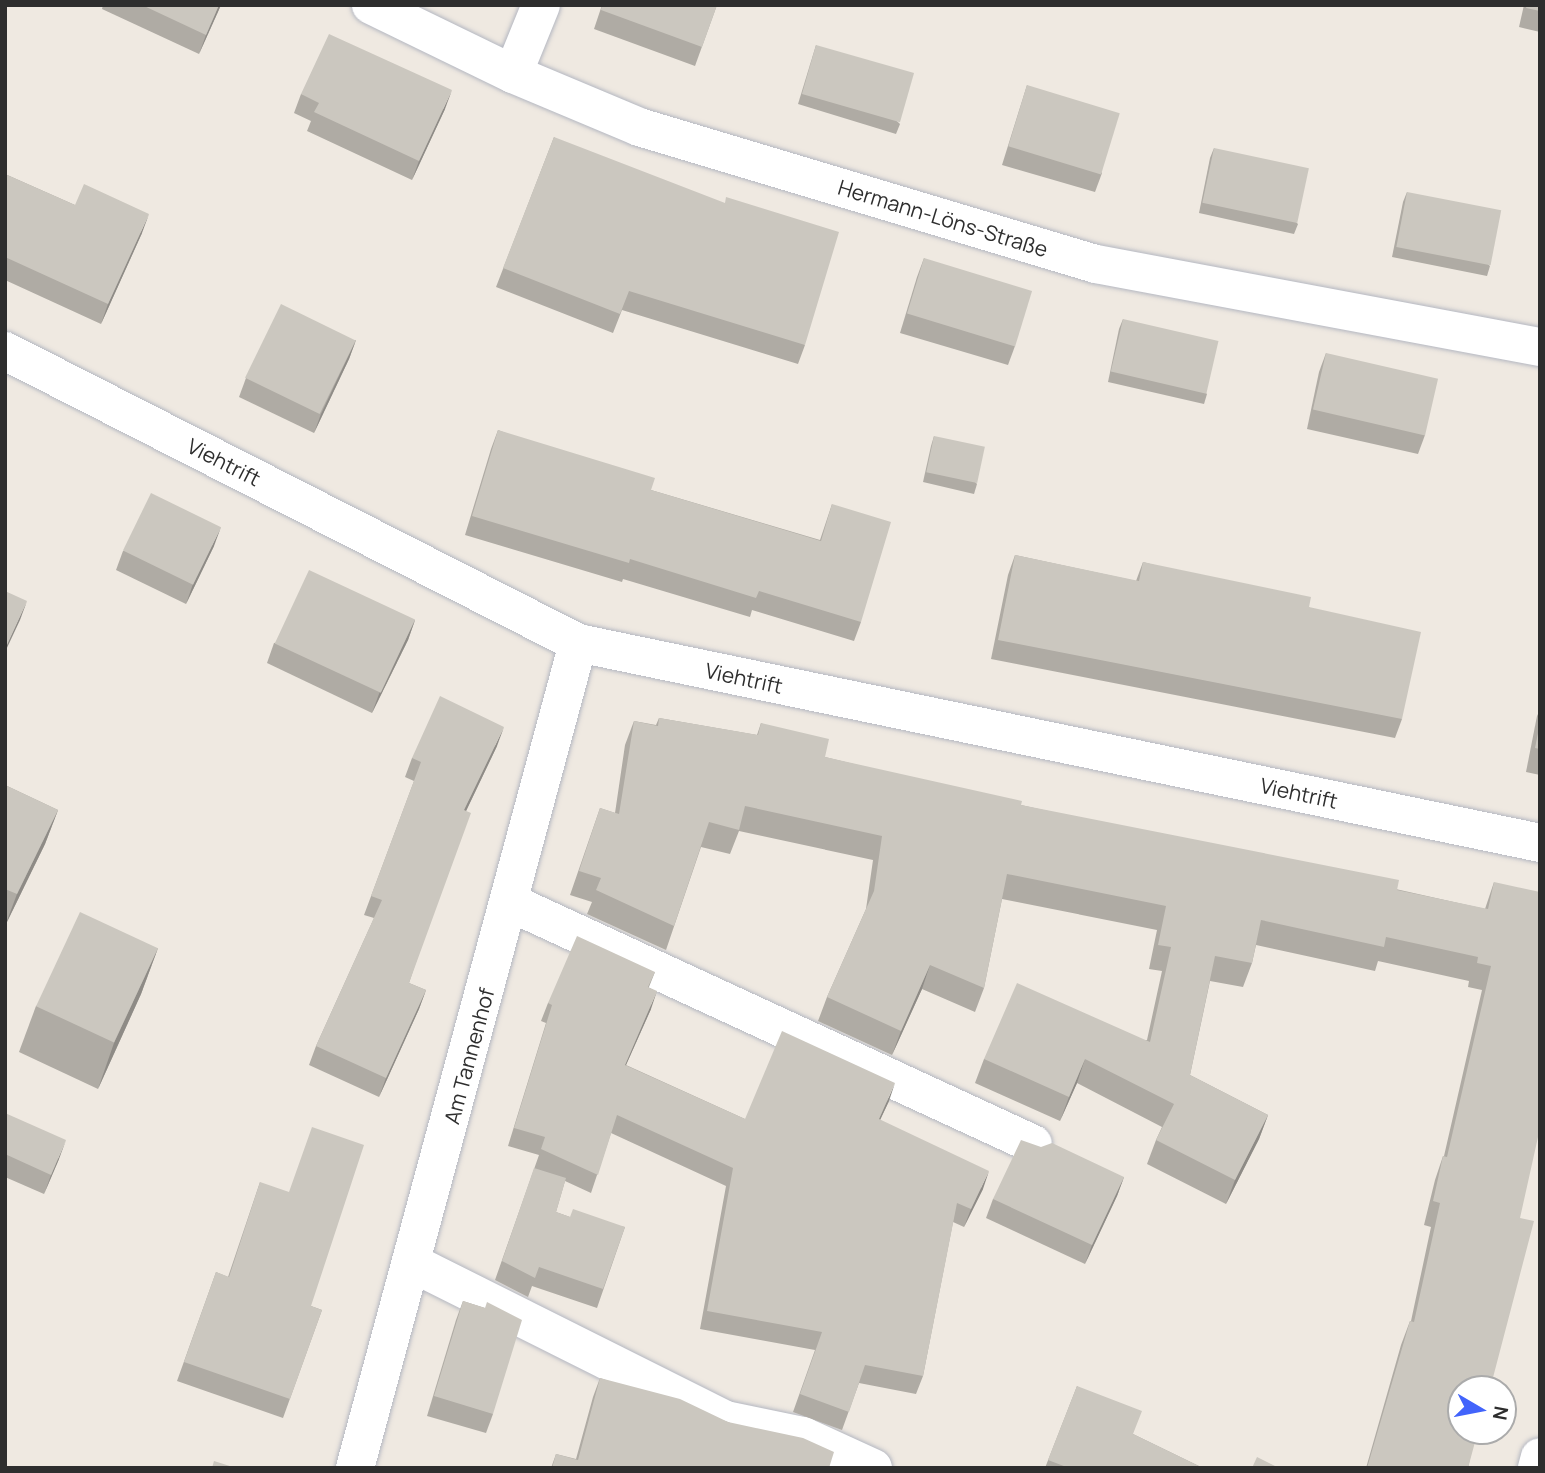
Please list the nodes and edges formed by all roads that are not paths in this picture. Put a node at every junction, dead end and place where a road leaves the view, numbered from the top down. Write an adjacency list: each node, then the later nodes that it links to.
1 (371, 5): 3 (street, Hermann-Löns-Straße)
2 (541, 5): 3 (street)
3 (513, 74): 4 (street, Hermann-Löns-Straße)
4 (1540, 347)
5 (5, 351): 6 (street, Viehtrift)
6 (578, 643): 7 (street, Viehtrift); 8 (street, Am Tannenhof)
7 (1540, 843)
8 (509, 902): 9 (street); 10 (street, Am Tannenhof)
9 (1033, 1143)
10 (414, 1264): 12 (street, Am Tannenhof); 13 (street)
11 (1540, 1457): 14 (street)
12 (355, 1468)
13 (873, 1468)
14 (1537, 1468)

